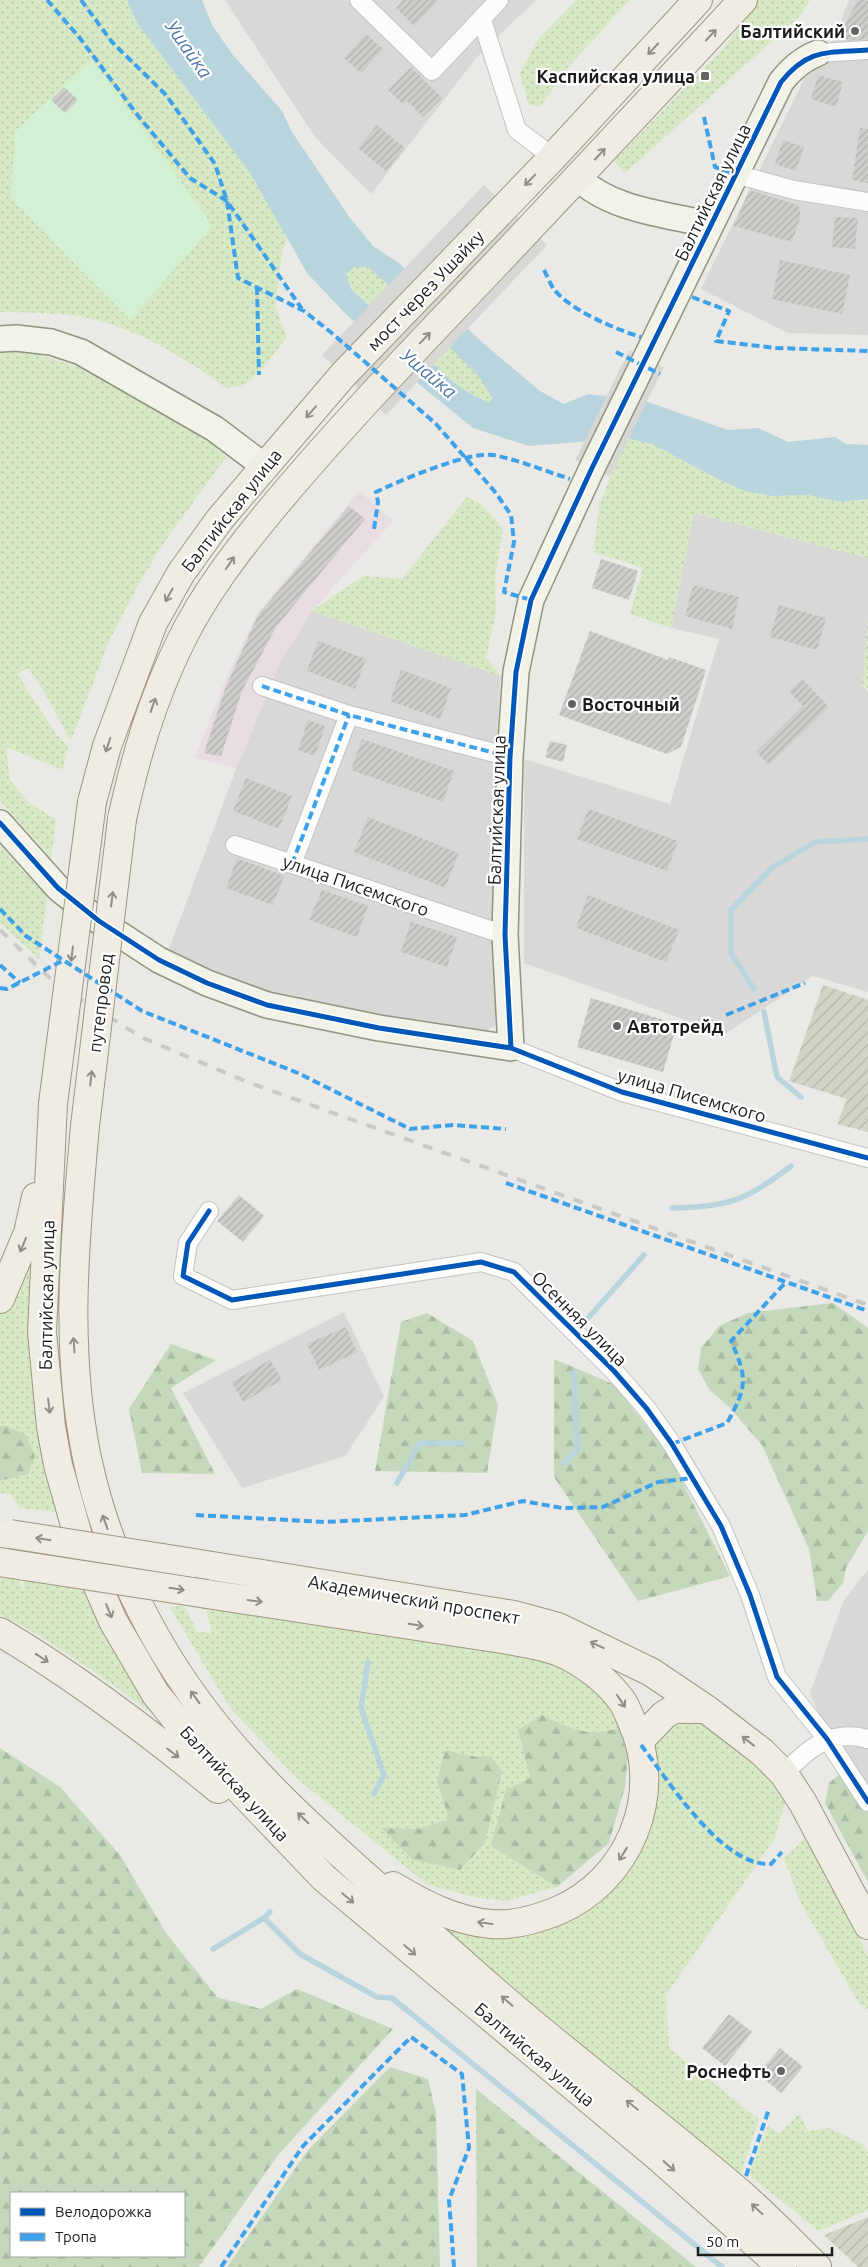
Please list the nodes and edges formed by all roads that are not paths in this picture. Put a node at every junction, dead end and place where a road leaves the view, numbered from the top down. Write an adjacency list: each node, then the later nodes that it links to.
1 (358, 0): 5 (street)
2 (500, 0): 5 (street)
3 (698, 0): 8 (main road, one-way to 8)
4 (743, 0): 10 (main road, one-way to 4)
5 (482, 20): 8 (street)
6 (868, 50): 7 (street)
7 (818, 53): 9 (street, Балтийская улица)
8 (553, 157): 14 (main road, мост через Ушайку, one-way to 14)
9 (735, 174): 11 (street); 12 (street, Балтийская улица)
10 (578, 178): 12 (street); 15 (main road, мост через Ушайку, one-way to 10)
11 (868, 202)
12 (710, 225): 19 (street, Балтийская улица)
13 (0, 339): 16 (street)
14 (343, 375): 16 (main road, Балтийская улица, one-way to 16)
15 (368, 399): 21 (main road, Балтийская улица, one-way to 15)
16 (264, 466): 20 (main road, Балтийская улица, one-way to 20)
17 (262, 686): 18 (street)
18 (349, 715): 19 (street); 24 (street)
19 (510, 756): 25 (street, Балтийская улица)
20 (92, 802): 27 (main road, путепровод, one-way to 27, bridge)
21 (122, 819): 28 (main road, путепровод, one-way to 21, bridge)
22 (0, 823): 26 (street)
23 (235, 845): 24 (street, улица Писемского)
24 (292, 864): 25 (street, улица Писемского)
25 (505, 935): 26 (street, Балтийская улица)
26 (511, 1048): 29 (street, улица Писемского)
27 (52, 1117): 31 (main road, one-way to 31); 42 (main road, Балтийская улица, one-way to 42)
28 (85, 1126): 41 (main road, Балтийская улица, one-way to 28)
29 (868, 1158)
30 (210, 1211): 36 (street, Осенняя улица)
31 (0, 1299)
32 (5, 1533): 35 (main road, Академический проспект, one-way to 32, bridge)
33 (12, 1564): 38 (main road, Академический проспект, one-way to 38, bridge)
34 (0, 1632): 42 (main road, one-way to 42)
35 (706, 1709): 38 (main road); 39 (main road, Академический проспект, one-way to 35)
36 (827, 1739): 37 (street); 39 (street); 40 (street)
37 (868, 1739)
38 (640, 1740): 41 (main road, one-way to 41)
39 (784, 1774): 43 (main road)
40 (868, 1802)
41 (338, 1852): 45 (main road, Балтийская улица, one-way to 41)
42 (324, 1878): 44 (main road, Балтийская улица, one-way to 44)
43 (868, 1926)
44 (782, 2267)
45 (817, 2267)

